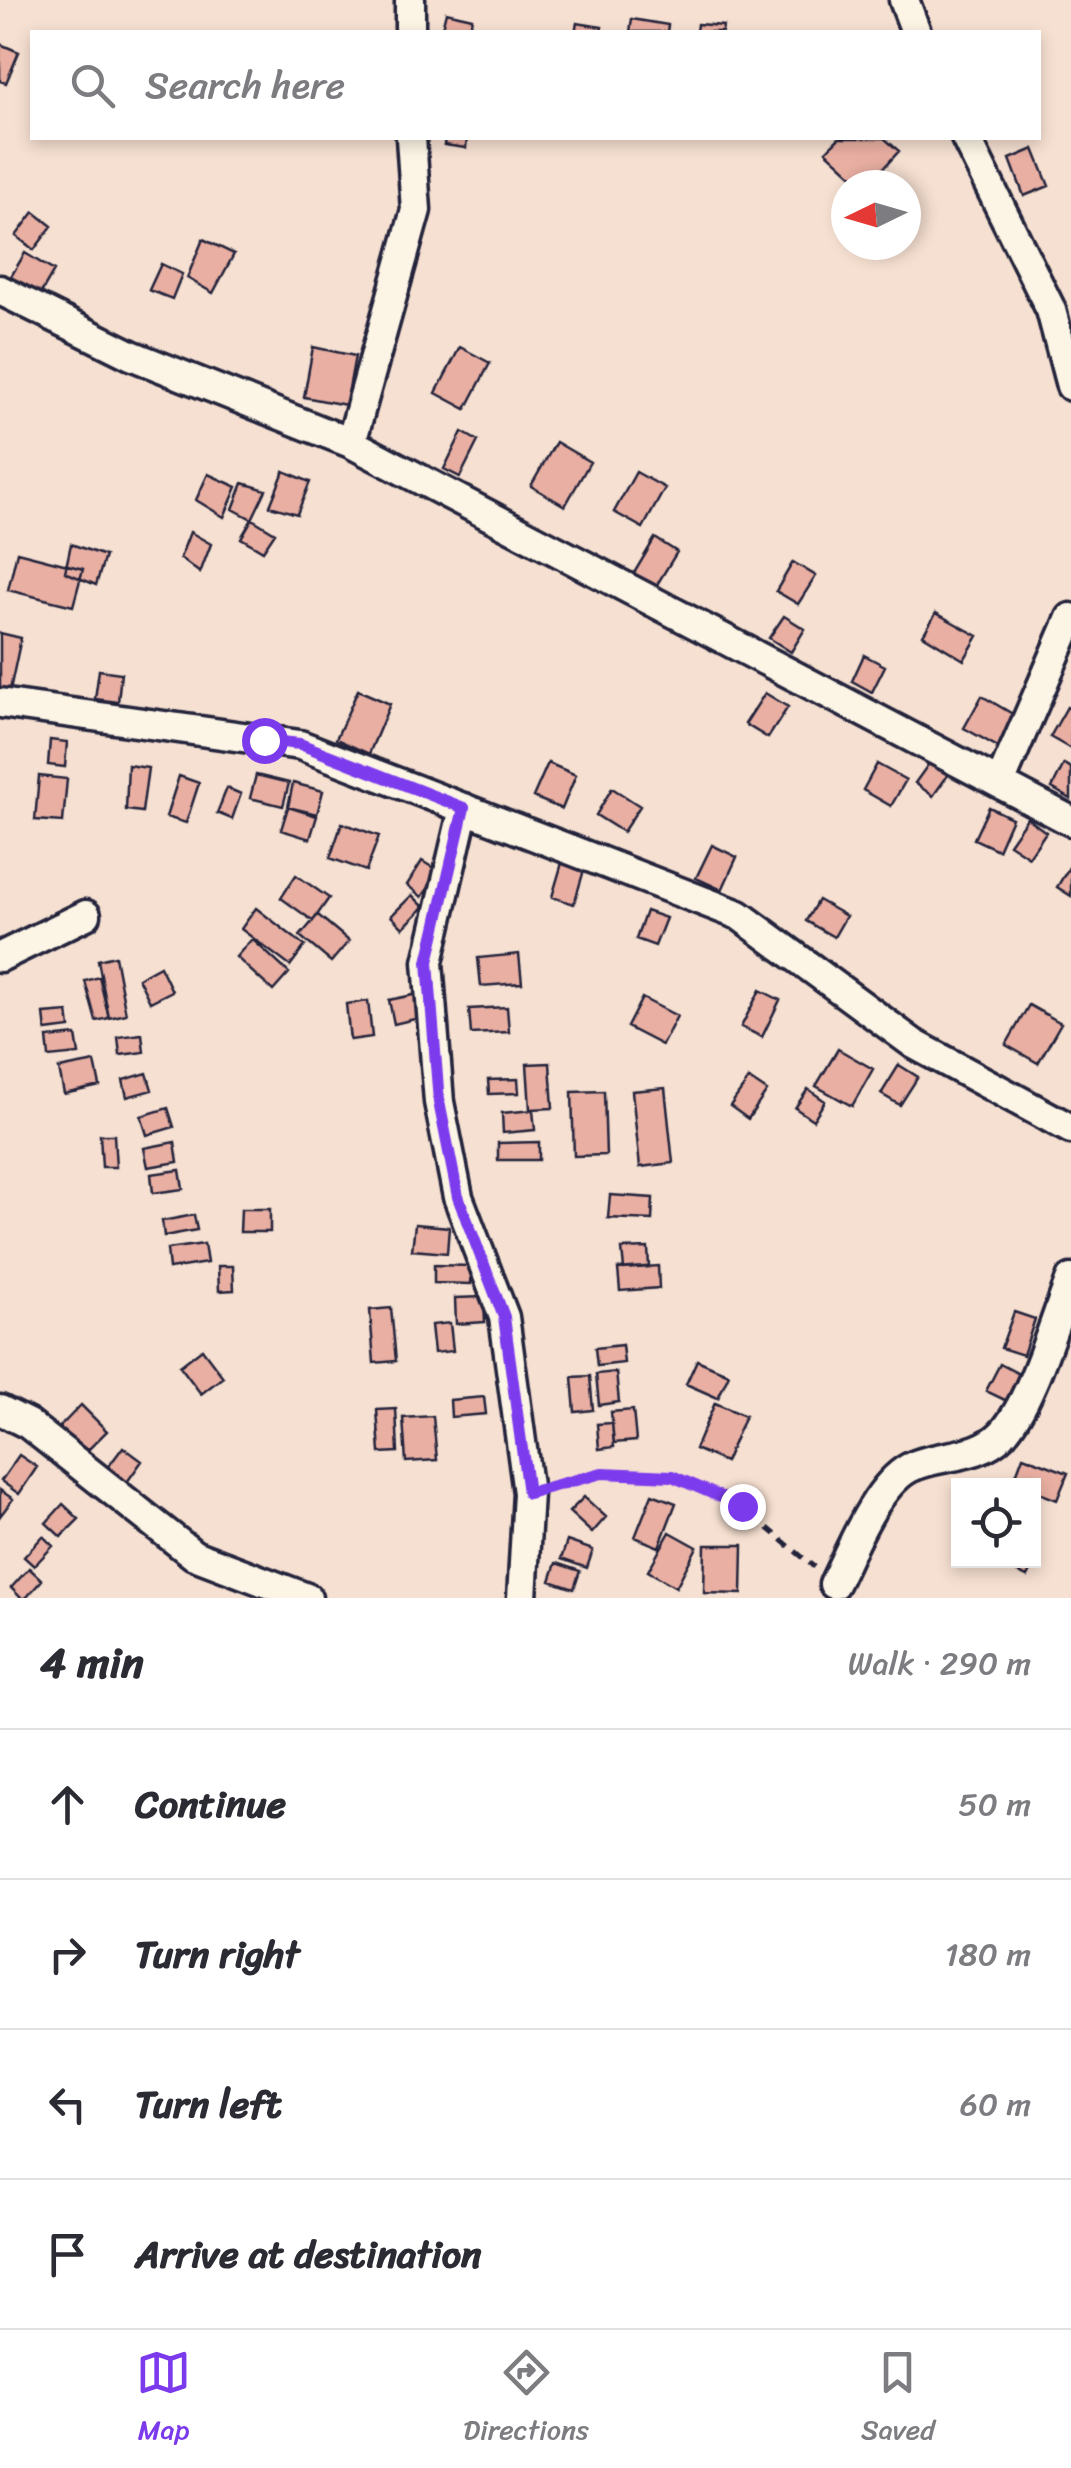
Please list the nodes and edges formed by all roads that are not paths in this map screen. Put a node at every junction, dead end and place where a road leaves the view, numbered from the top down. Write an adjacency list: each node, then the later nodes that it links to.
1 (410, 0): 3 (street)
2 (904, 0): 4 (street)
3 (410, 30)
4 (915, 30)
5 (411, 140): 9 (street)
6 (967, 140): 8 (street)
7 (0, 290): 9 (street)
8 (1071, 386)
9 (351, 443): 12 (street)
10 (1071, 618): 12 (street)
11 (0, 703): 13 (street)
12 (1000, 783): 14 (street)
13 (464, 808): 17 (street); 22 (street)
14 (1071, 821)
15 (86, 915): 16 (street)
16 (0, 957)
17 (1071, 1130)
18 (1071, 1278): 20 (street)
19 (0, 1410): 21 (street)
20 (834, 1584)
21 (307, 1598)
22 (522, 1598)

